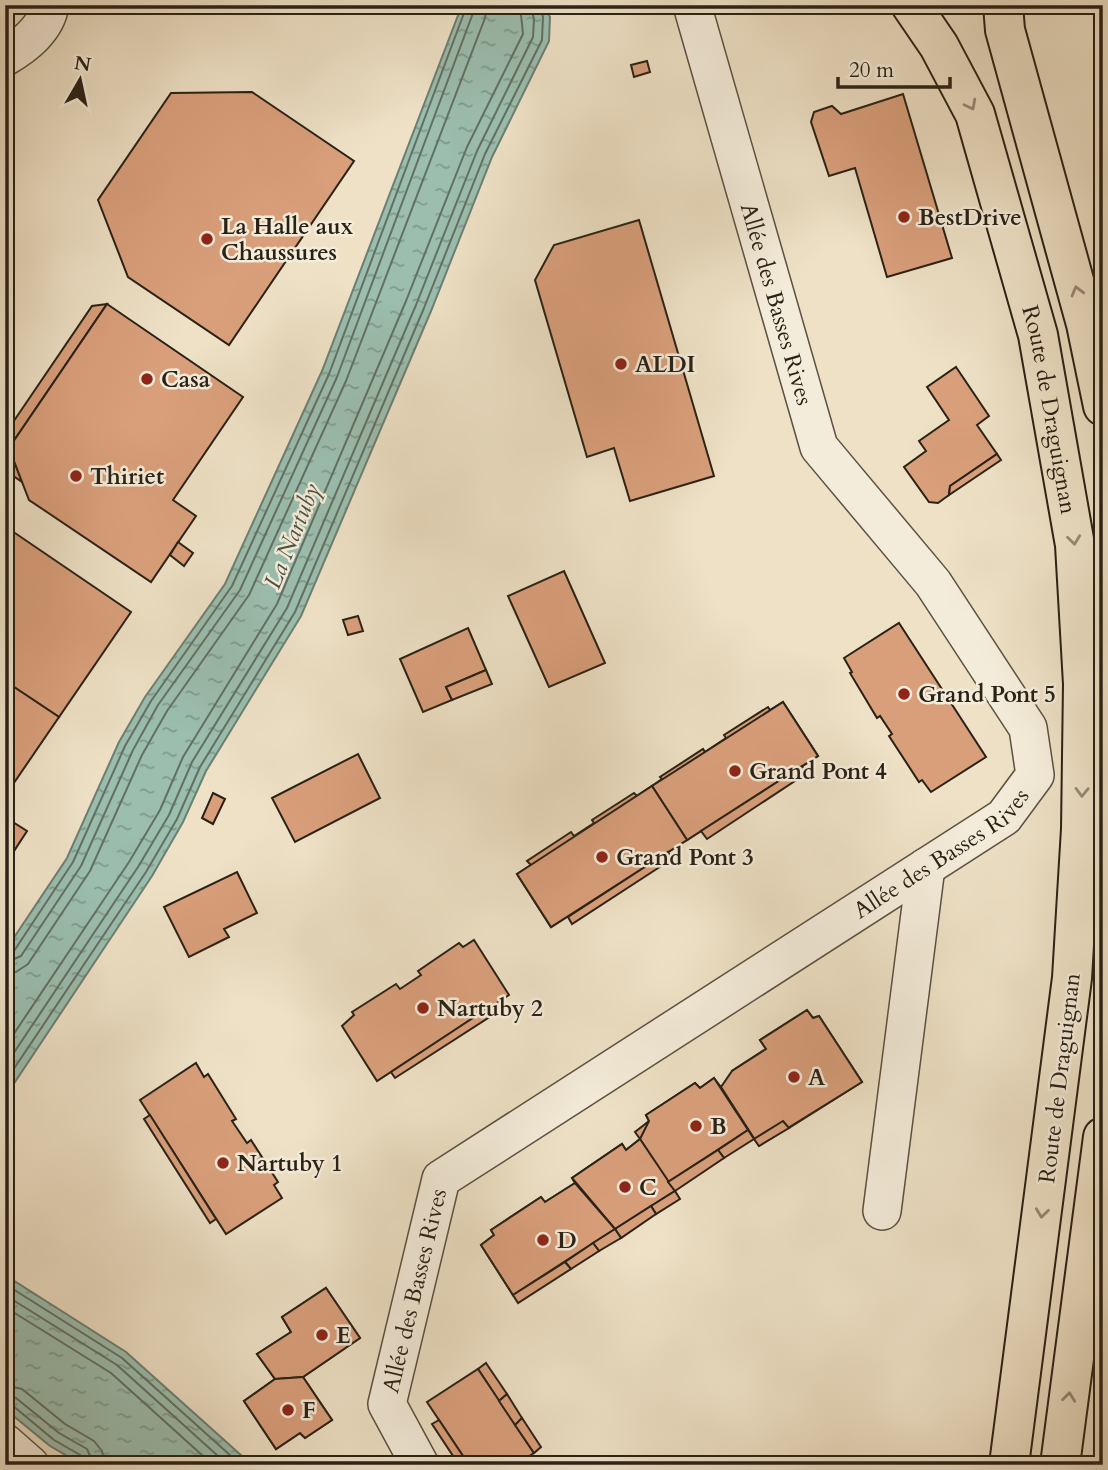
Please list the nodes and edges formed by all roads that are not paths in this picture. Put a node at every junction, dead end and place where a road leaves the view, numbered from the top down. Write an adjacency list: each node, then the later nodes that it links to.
1 (50, 5): 5 (street)
2 (692, 5): 7 (street, Allée des Basses Rives)
3 (911, 5): 13 (main road, Route de Draguignan, one-way to 13)
4 (1003, 5): 6 (main road, one-way to 4)
5 (5, 57)
6 (1103, 406)
7 (926, 867): 9 (street); 12 (street, Allée des Basses Rives)
8 (1103, 1137): 14 (main road, one-way to 8)
9 (882, 1211)
10 (5, 1443): 11 (street)
11 (30, 1465)
12 (420, 1465)
13 (1009, 1465)
14 (1060, 1465)

